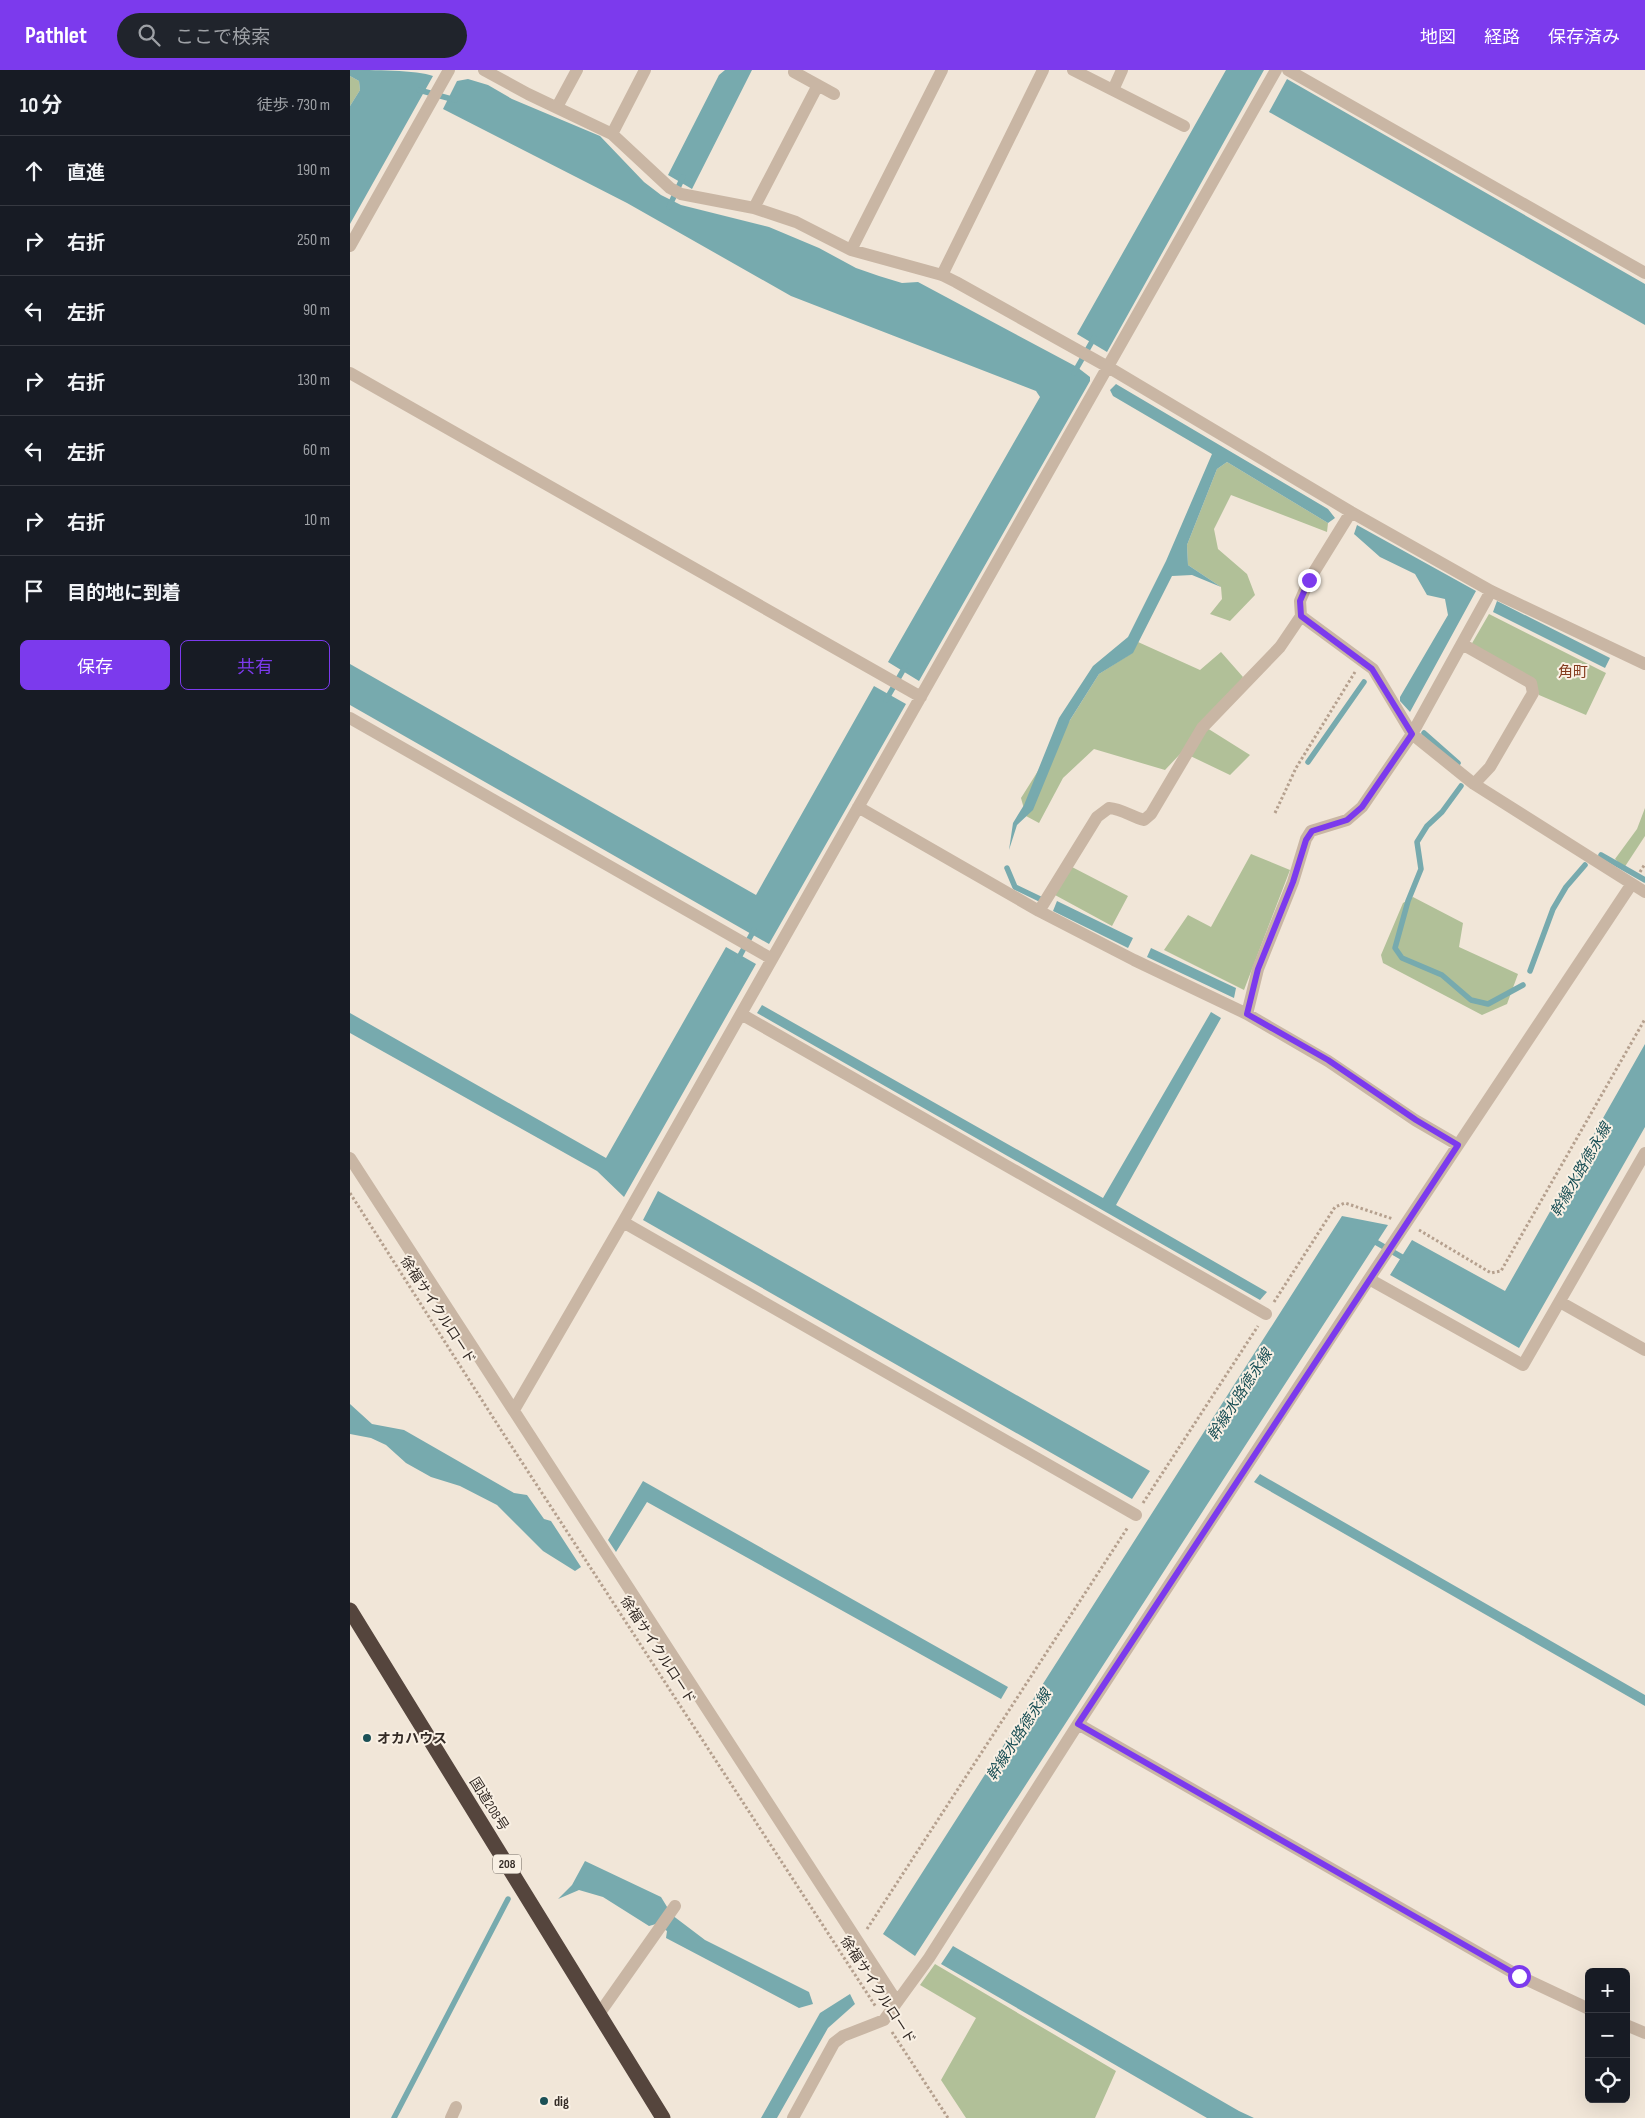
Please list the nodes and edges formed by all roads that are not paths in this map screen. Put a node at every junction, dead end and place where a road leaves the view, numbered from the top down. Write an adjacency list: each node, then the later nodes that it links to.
1 (449, 70): 19 (street)
2 (484, 70): 15 (street)
3 (577, 70): 15 (street)
4 (645, 70): 17 (street)
5 (942, 70): 20 (street)
6 (1043, 70): 22 (street)
7 (1073, 70): 13 (street)
8 (1122, 70): 13 (street)
9 (1276, 70): 23 (street)
10 (1288, 70): 21 (street)
11 (794, 72): 12 (street)
12 (818, 85): 14 (street); 18 (street)
13 (1113, 90): 16 (street)
14 (834, 94)
15 (557, 107): 17 (street)
16 (1184, 126)
17 (612, 134): 18 (street)
18 (754, 208): 20 (street)
19 (350, 246)
20 (851, 250): 22 (street)
21 (1645, 273)
22 (942, 275): 23 (street)
23 (1108, 368): 25 (street); 30 (street)
24 (350, 373): 30 (street)
25 (1351, 512): 26 (street); 27 (street)
26 (1491, 590): 28 (street); 29 (street)
27 (1301, 616): 32 (street); 37 (street)
28 (1462, 644): 32 (street); 33 (street)
29 (1645, 664)
30 (920, 698): 34 (street)
31 (350, 718): 38 (street)
32 (1412, 734): 33 (street); 40 (street)
33 (1474, 784): 35 (street)
34 (858, 807): 37 (street); 38 (street)
35 (1631, 885): 36 (street); 41 (street)
36 (1645, 892)
37 (1039, 911): 40 (street)
38 (772, 958): 39 (street)
39 (741, 1014): 44 (street); 47 (street)
40 (1247, 1014): 41 (street)
41 (1458, 1145): 45 (street)
42 (1645, 1153): 46 (street)
43 (350, 1158): 49 (street)
44 (623, 1222): 49 (street); 50 (street)
45 (1369, 1279): 46 (street); 52 (street)
46 (1560, 1302): 48 (street)
47 (1266, 1314)
48 (1645, 1350)
49 (514, 1410): 54 (street)
50 (1136, 1515)
51 (350, 1610): 56 (highway, 国道208号 / 208)
52 (1078, 1724): 54 (street); 55 (street)
53 (676, 1906): 56 (street)
54 (897, 2002): 60 (street)
55 (1585, 2007)
56 (599, 2014): 59 (highway, 国道208号 / 208)
57 (1630, 2027): 58 (street)
58 (1645, 2033)
59 (663, 2118)
60 (793, 2118)

